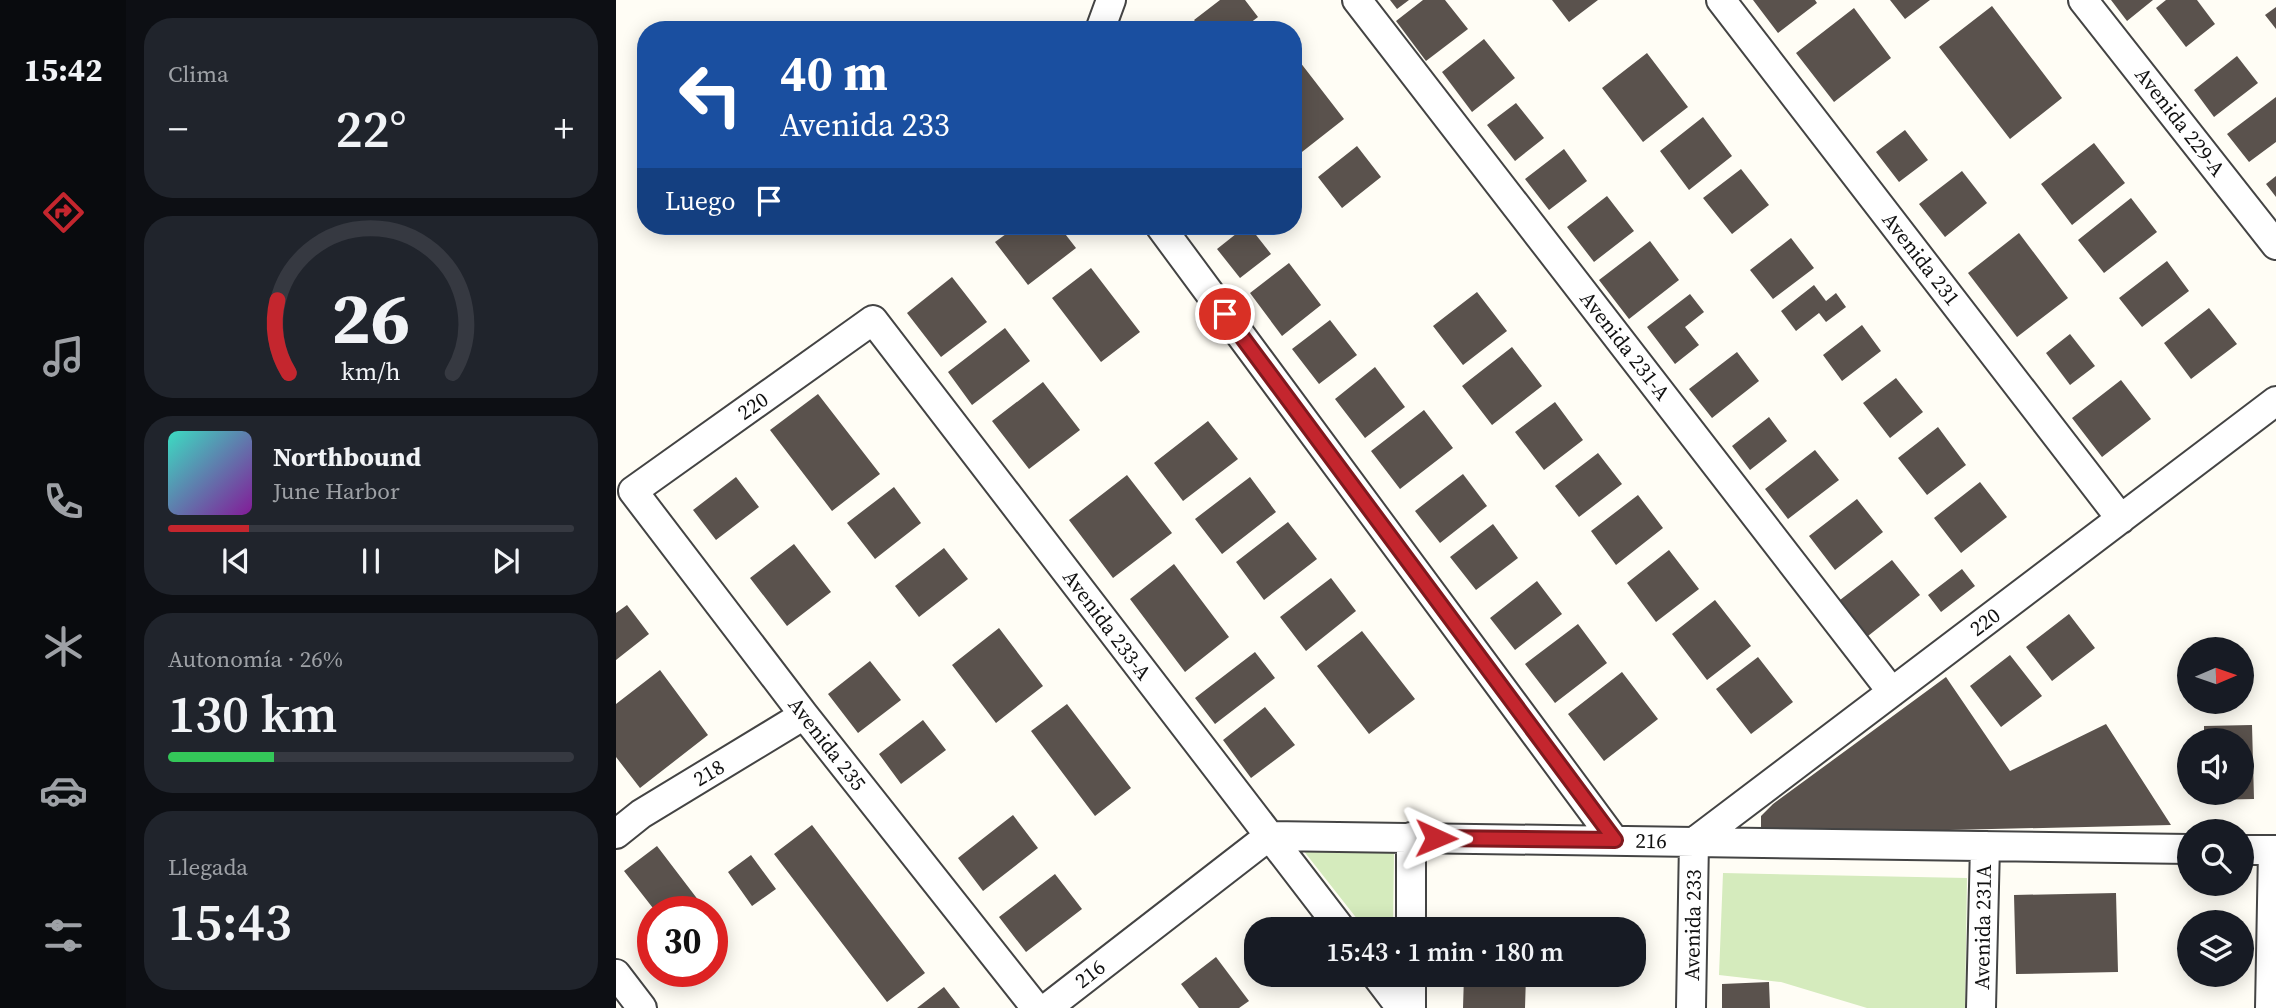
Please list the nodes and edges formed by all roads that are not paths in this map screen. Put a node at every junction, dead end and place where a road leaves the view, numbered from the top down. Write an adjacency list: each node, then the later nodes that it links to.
1 (1111, 0): 5 (street)
2 (1357, 0): 12 (street, Avenida 231-A)
3 (1721, 0): 11 (street, Avenida 231)
4 (2083, 0): 7 (street, Avenida 229-A)
5 (1103, 21)
6 (1167, 235): 18 (street)
7 (2276, 245)
8 (873, 320): 10 (street, 220); 16 (street, Avenida 233-A)
9 (2276, 401): 11 (street, 220)
10 (625, 491): 13 (street, Avenida 235)
11 (2122, 519): 12 (street, 220)
12 (1892, 692): 19 (street, 220)
13 (804, 715): 14 (street, 218); 30 (street, Avenida 235)
14 (629, 810): 15 (street, 218)
15 (616, 834)
16 (1269, 836): 17 (street, 216); 24 (street, Avenida 233-A); 31 (street, 216)
17 (1411, 837): 18 (street, 216); 25 (street)
18 (1615, 840): 19 (street, 216)
19 (1695, 842): 20 (street, 216); 34 (street, Avenida 233)
20 (1985, 846): 21 (street, 216); 35 (street, Avenida 231A)
21 (2177, 849)
22 (2254, 850): 23 (street)
23 (2274, 850): 36 (street)
24 (1332, 917)
25 (1411, 917)
26 (616, 974): 29 (street)
27 (1385, 987): 32 (street)
28 (1411, 987): 33 (street)
29 (642, 1008)
30 (1036, 1008)
31 (1046, 1008)
32 (1401, 1008)
33 (1411, 1008)
34 (1692, 1008)
35 (1981, 1008)
36 (2270, 1008)

